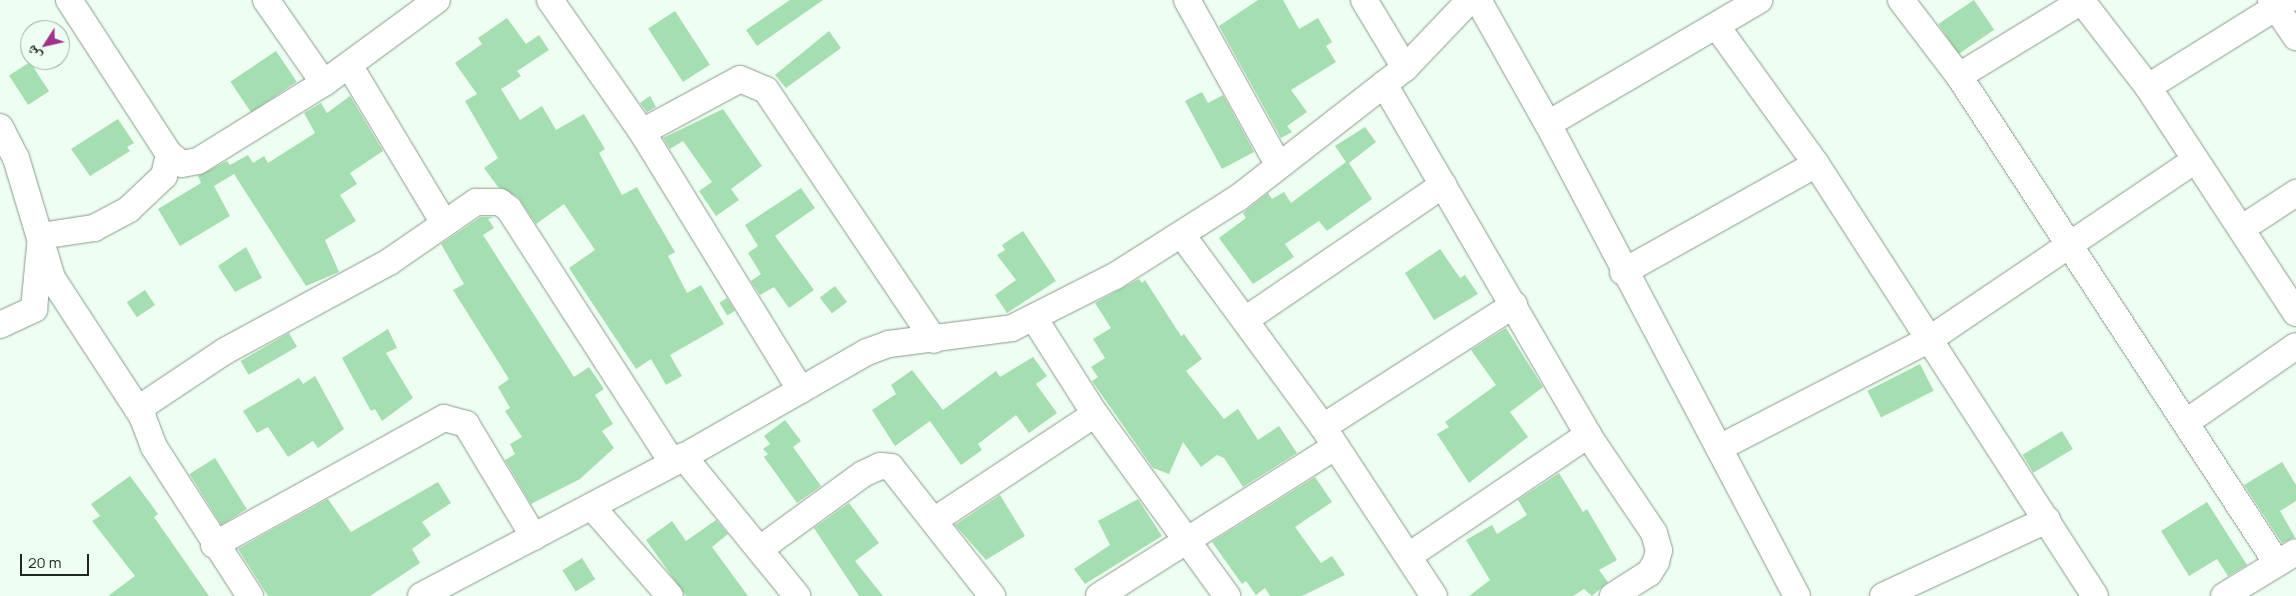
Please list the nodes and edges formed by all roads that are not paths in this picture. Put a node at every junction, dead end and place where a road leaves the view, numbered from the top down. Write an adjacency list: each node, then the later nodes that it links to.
1 (69, 0): 24 (street)
2 (266, 0): 18 (street)
3 (437, 0): 15 (street)
4 (550, 0): 23 (street)
5 (1187, 0): 26 (street)
6 (1364, 0): 16 (street)
7 (1470, 0): 16 (street)
8 (1478, 0): 21 (street)
9 (1759, 0): 13 (street)
10 (1900, 0): 17 (street)
11 (2081, 0): 17 (street); 20 (street)
12 (2278, 2): 14 (street); 20 (street)
13 (1718, 28): 21 (street); 27 (street)
14 (2296, 37)
15 (349, 65): 18 (street); 30 (street)
16 (1405, 68): 19 (street)
17 (1959, 76): 34 (street)
18 (324, 83): 24 (street)
19 (1384, 84): 26 (street); 28 (street)
20 (2148, 87): 25 (street)
21 (1548, 124): 35 (street)
22 (0, 127): 33 (street)
23 (642, 132): 42 (street); 44 (street)
24 (169, 154): 33 (street)
25 (2196, 160): 31 (street); 34 (street)
26 (1278, 164): 32 (street)
27 (1816, 164): 35 (street); 41 (street)
28 (1444, 185): 36 (street); 39 (street)
29 (2296, 193): 31 (street)
30 (444, 223): 46 (street); 51 (street)
31 (2241, 229): 37 (street)
32 (1182, 235): 38 (street); 39 (street)
33 (41, 236): 40 (street); 46 (street)
34 (2072, 245): 41 (street); 47 (street)
35 (1623, 272): 50 (street)
36 (1514, 305): 48 (street); 49 (street)
37 (2296, 313)
38 (1034, 318): 42 (street); 45 (street)
39 (1245, 320): 49 (street)
40 (0, 325)
41 (1930, 339): 50 (street); 54 (street)
42 (934, 340): 44 (street)
43 (2296, 346): 47 (street)
44 (801, 390): 51 (street)
45 (1095, 414): 53 (street); 56 (street)
46 (142, 416): 57 (street)
47 (2188, 421): 60 (street)
48 (1588, 435): 59 (street); 69 (street)
49 (1330, 436): 56 (street); 59 (street)
50 (1719, 448): 70 (street)
51 (678, 460): 52 (street); 58 (street)
52 (592, 507): 55 (street); 63 (street)
53 (935, 520): 58 (street); 65 (street)
54 (2047, 520): 71 (street); 72 (street)
55 (534, 537): 57 (street); 62 (street)
56 (1184, 541): 66 (street); 67 (street)
57 (214, 545): 61 (street)
58 (760, 549): 64 (street)
59 (1410, 555): 68 (street)
60 (2287, 558): 73 (street)
61 (250, 596)
62 (421, 596)
63 (670, 596)
64 (797, 596)
65 (992, 596)
66 (1099, 596)
67 (1227, 596)
68 (1434, 596)
69 (1613, 596)
70 (1797, 596)
71 (1883, 596)
72 (2095, 596)
73 (2224, 596)

